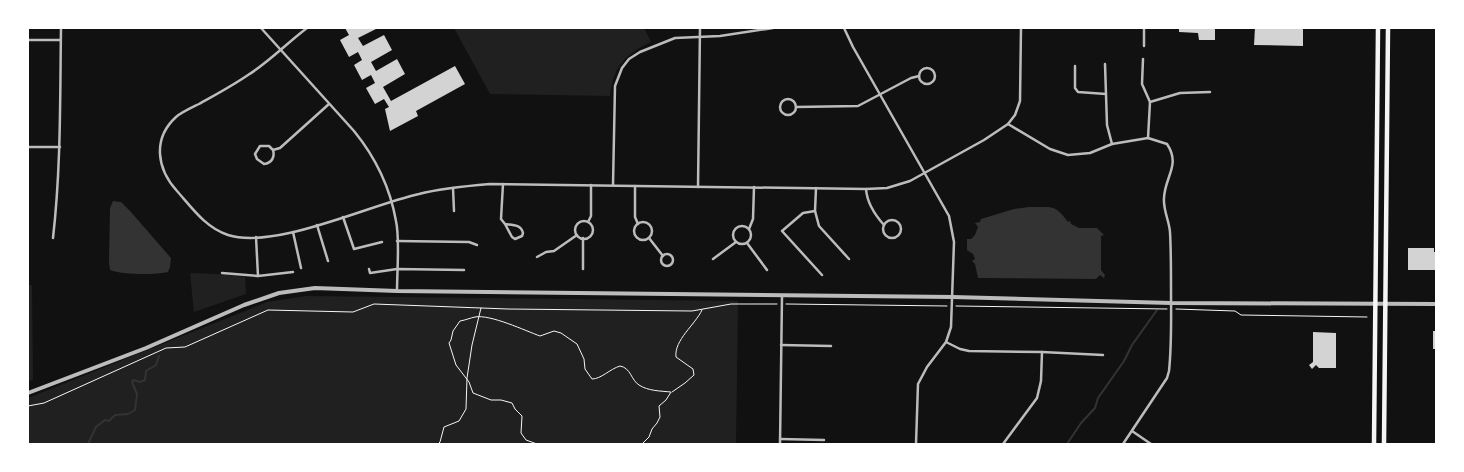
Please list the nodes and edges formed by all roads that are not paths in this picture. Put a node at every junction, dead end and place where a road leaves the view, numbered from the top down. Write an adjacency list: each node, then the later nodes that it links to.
1 (60, 28): 13 (street)
2 (261, 28): 15 (street)
3 (307, 28): 15 (street)
4 (700, 28): 11 (street)
5 (774, 28): 11 (street)
6 (844, 28): 22 (street)
7 (1021, 28): 26 (street)
8 (1144, 28): 14 (street)
9 (1378, 28): 82 (main road)
10 (1388, 28): 83 (main road)
11 (700, 36): 35 (street); 37 (street)
12 (28, 40): 13 (street)
13 (60, 40): 30 (street)
14 (1144, 46)
15 (280, 49): 24 (street); 54 (street)
16 (1143, 59): 23 (street)
17 (1105, 64): 21 (street)
18 (1075, 66): 21 (street)
19 (919, 76): 19 (street); 22 (street)
20 (1210, 92): 23 (street)
21 (1106, 94): 28 (street)
22 (880, 95): 25 (street); 32 (street)
23 (1150, 102): 27 (street)
24 (329, 104): 31 (street); 42 (street)
25 (796, 107): 25 (street)
26 (1008, 124): 28 (street); 32 (street)
27 (1148, 138): 28 (street); 81 (street)
28 (1112, 144)
29 (28, 147): 30 (street)
30 (60, 147): 55 (street)
31 (273, 150): 31 (street)
32 (925, 173): 41 (street); 80 (street)
33 (503, 184): 34 (street); 39 (street); 47 (street)
34 (591, 185): 35 (street); 46 (street)
35 (613, 185): 36 (street)
36 (635, 186): 37 (street); 48 (street)
37 (698, 187): 38 (street)
38 (754, 187): 40 (street); 51 (street)
39 (453, 188): 42 (street); 43 (street)
40 (816, 188): 41 (street); 44 (street)
41 (866, 188): 50 (street)
42 (391, 202): 45 (street); 58 (street)
43 (454, 211)
44 (815, 211): 66 (street); 76 (street)
45 (343, 217): 49 (street); 59 (street)
46 (588, 222): 53 (street); 56 (street)
47 (505, 224): 47 (street)
48 (638, 224): 57 (street); 57 (street)
49 (317, 225): 52 (street); 67 (street)
50 (884, 225): 50 (street)
51 (749, 229): 60 (street); 61 (street)
52 (293, 232): 54 (street); 68 (street)
53 (577, 235): 56 (street); 64 (street)
54 (256, 237): 77 (street)
55 (53, 238)
56 (583, 238): 71 (street)
57 (649, 238): 63 (street)
58 (397, 241): 62 (street); 70 (street)
59 (382, 242)
60 (736, 242): 61 (street); 65 (street)
61 (747, 243): 73 (street)
62 (477, 245)
63 (663, 256): 63 (street)
64 (537, 257)
65 (713, 259)
66 (849, 259)
67 (328, 261)
68 (301, 268)
69 (369, 269): 70 (street)
70 (397, 269): 72 (street); 78 (street)
71 (583, 269)
72 (464, 270)
73 (767, 270)
74 (293, 272): 77 (street)
75 (222, 273): 77 (street)
76 (822, 275)
77 (258, 276)
78 (397, 291): 79 (street); 90 (street)
79 (782, 295): 80 (street); 86 (street)
80 (953, 297): 81 (street); 85 (street)
81 (1171, 303): 82 (street); 91 (street)
82 (1375, 304): 83 (street); 99 (main road)
83 (1385, 304): 84 (street); 100 (main road)
84 (1436, 304)
85 (946, 342): 88 (street); 95 (street)
86 (781, 345): 87 (street); 92 (street)
87 (831, 346)
88 (1042, 352): 89 (street); 96 (street)
89 (1103, 355)
90 (28, 393)
91 (1132, 431): 97 (street); 98 (street)
92 (780, 439): 93 (street); 94 (street)
93 (824, 440)
94 (780, 444)
95 (916, 444)
96 (1004, 444)
97 (1123, 444)
98 (1151, 444)
99 (1374, 444)
100 (1384, 444)

